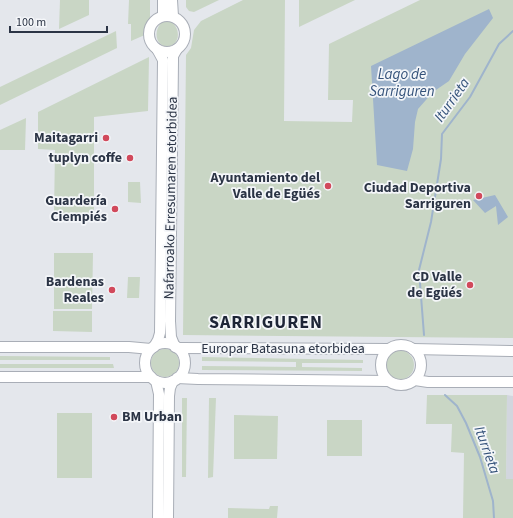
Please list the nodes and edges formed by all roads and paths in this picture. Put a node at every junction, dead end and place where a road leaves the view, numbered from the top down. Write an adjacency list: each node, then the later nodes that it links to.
1 (163, 0): 3 (street)
2 (172, 0): 3 (street)
3 (168, 16): 4 (street); 5 (street)
4 (157, 49): 5 (street); 8 (street, Nafarroako Erresumaren etorbidea)
5 (178, 49): 7 (street, Nafarroako Erresumaren etorbidea)
6 (0, 347): 8 (street)
7 (176, 347): 8 (street); 9 (street, Europar Batasuna etorbidea); 14 (street, Nafarroako Erresumaren etorbidea)
8 (153, 348): 13 (street, Nafarroako Erresumaren etorbidea)
9 (388, 349): 10 (street); 15 (street)
10 (413, 349): 11 (street); 16 (street)
11 (513, 351)
12 (0, 377): 13 (street)
13 (153, 379): 14 (street); 18 (street, Nafarroako Erresumaren etorbidea)
14 (175, 379): 15 (street); 19 (street, Nafarroako Erresumaren etorbidea)
15 (387, 380): 16 (street)
16 (415, 380): 17 (street)
17 (513, 382)
18 (158, 518)
19 (168, 518)

